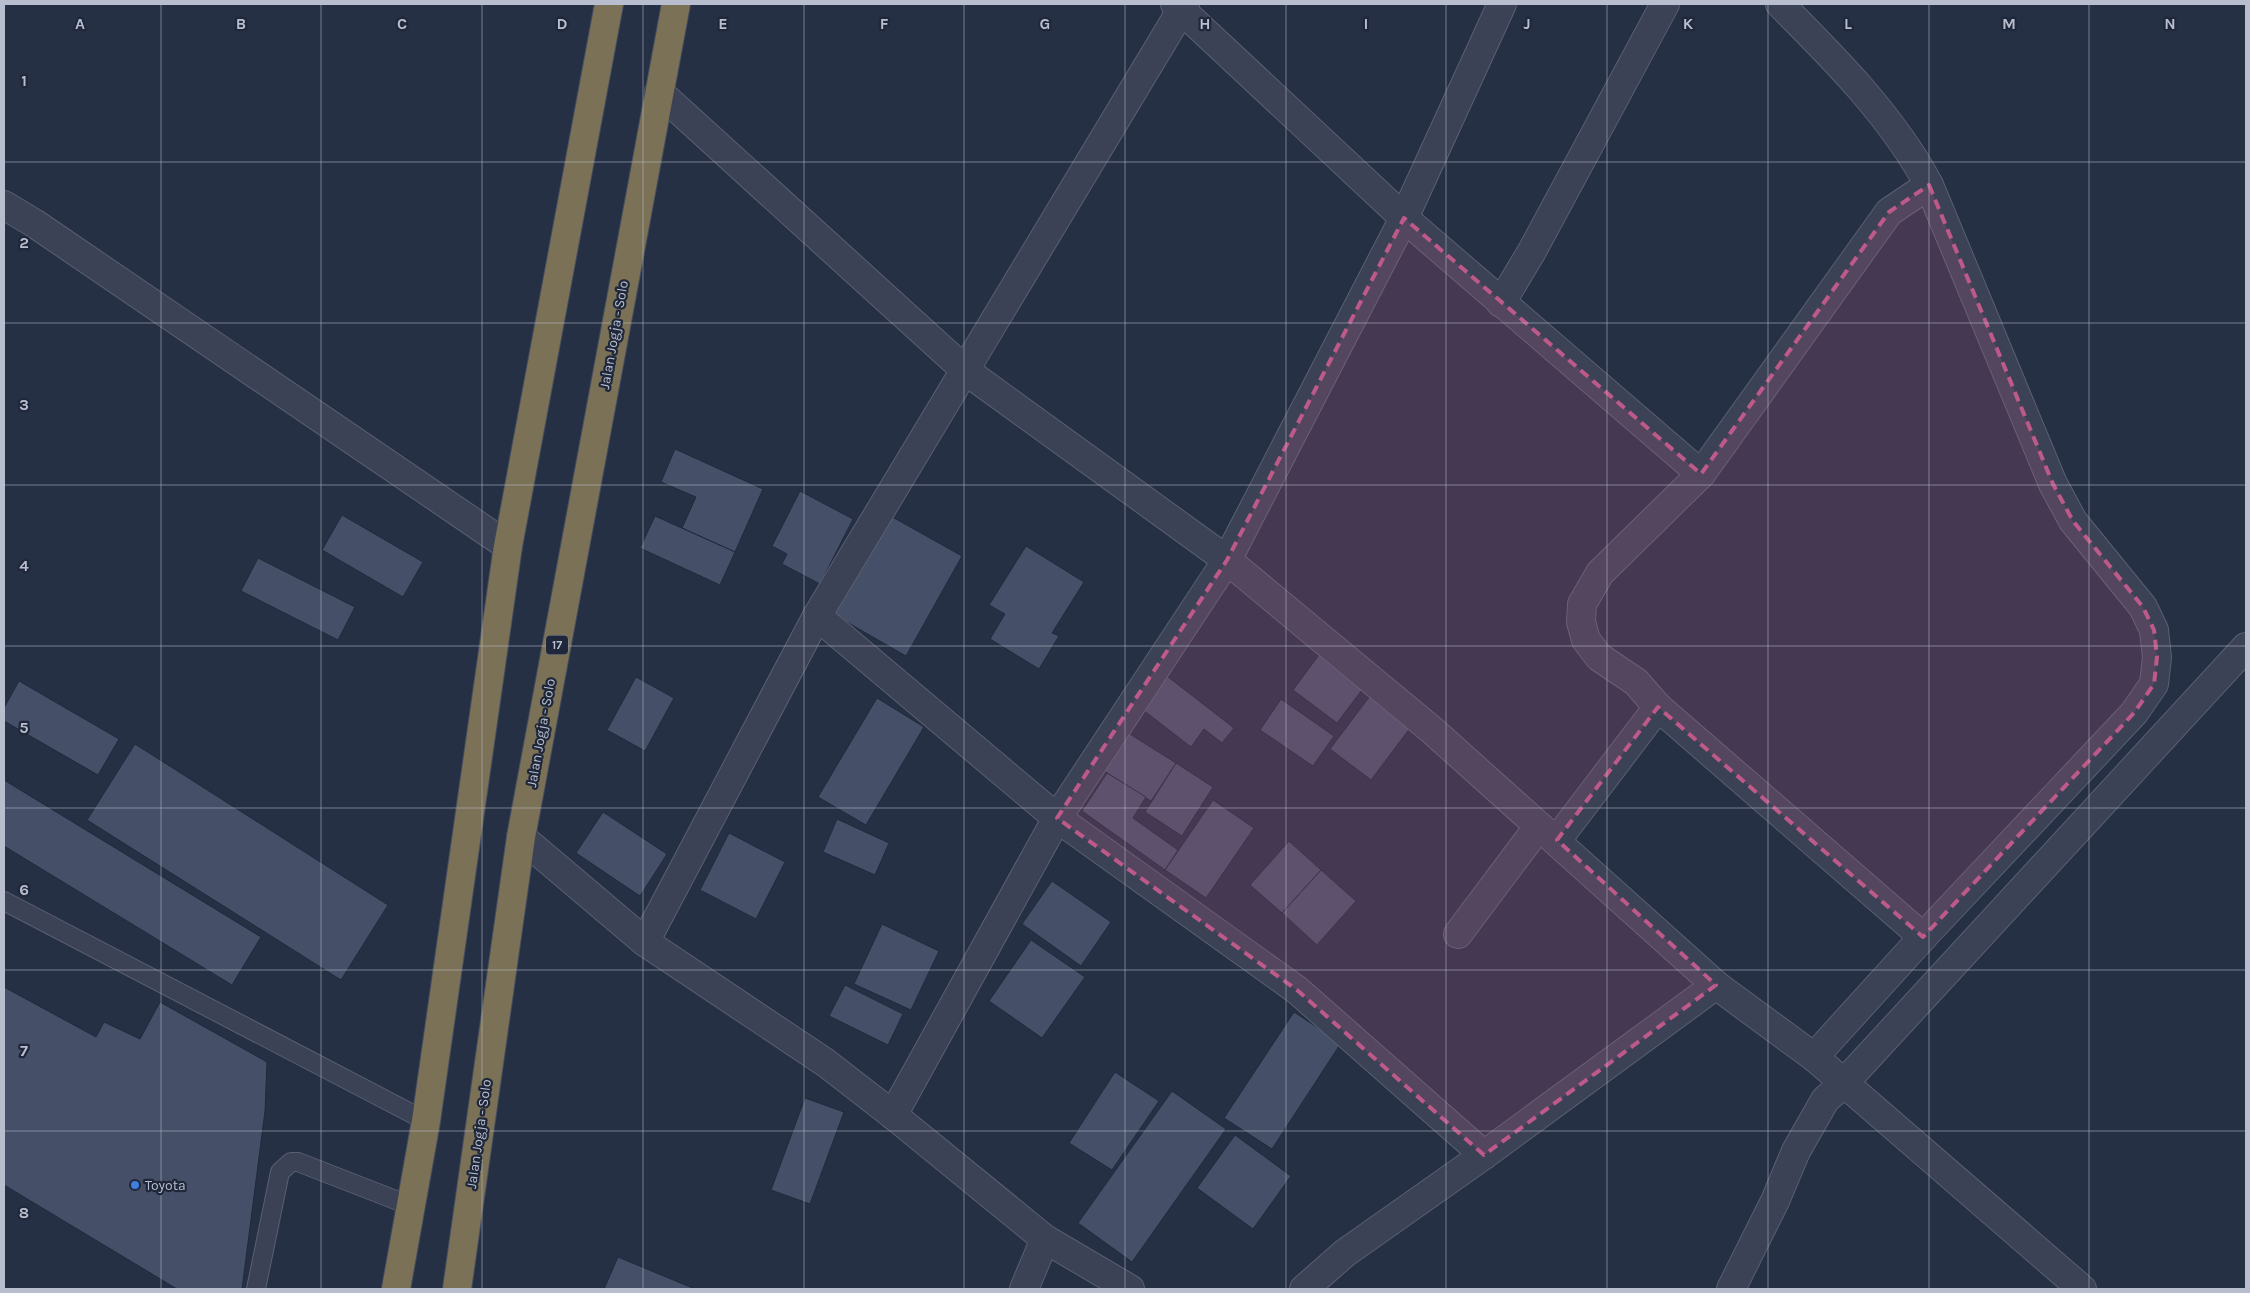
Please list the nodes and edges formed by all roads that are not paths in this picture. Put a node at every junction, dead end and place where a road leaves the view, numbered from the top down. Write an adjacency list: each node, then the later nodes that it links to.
1 (609, 4): 14 (highway)
2 (676, 4): 7 (highway, Jalan Jogja - Solo / 17)
3 (1502, 4): 10 (street)
4 (1666, 4): 11 (street)
5 (1780, 4): 8 (street)
6 (1181, 5): 10 (street); 12 (street)
7 (659, 92): 12 (street); 21 (highway, Jalan Jogja - Solo / 17)
8 (1929, 184): 13 (street); 24 (street)
9 (4, 205): 14 (street)
10 (1404, 218): 11 (street); 15 (street)
11 (1501, 303): 13 (street)
12 (966, 371): 15 (street); 16 (street)
13 (1701, 474): 18 (street)
14 (508, 546): 30 (highway)
15 (1227, 560): 19 (street); 20 (street)
16 (817, 616): 19 (street); 25 (street)
17 (2246, 647): 28 (street)
18 (1658, 707): 20 (street); 24 (street)
19 (1057, 818): 29 (street); 31 (street)
20 (1548, 833): 23 (street); 26 (street)
21 (521, 837): 25 (street); 36 (highway, Jalan Jogja - Solo / 17)
22 (4, 901): 30 (lane)
23 (1458, 934)
24 (1923, 937): 27 (street)
25 (645, 942): 29 (street)
26 (1716, 985): 27 (street); 31 (street)
27 (1814, 1057): 28 (street)
28 (1844, 1083): 40 (street); 41 (street)
29 (893, 1115): 33 (street)
30 (426, 1121): 32 (highway)
31 (1484, 1155): 39 (street)
32 (411, 1206): 34 (lane); 35 (highway)
33 (1045, 1239): 37 (street); 38 (street)
34 (256, 1289)
35 (396, 1289)
36 (457, 1289)
37 (1024, 1289)
38 (1130, 1289)
39 (1304, 1289)
40 (1731, 1289)
41 (2082, 1289)

